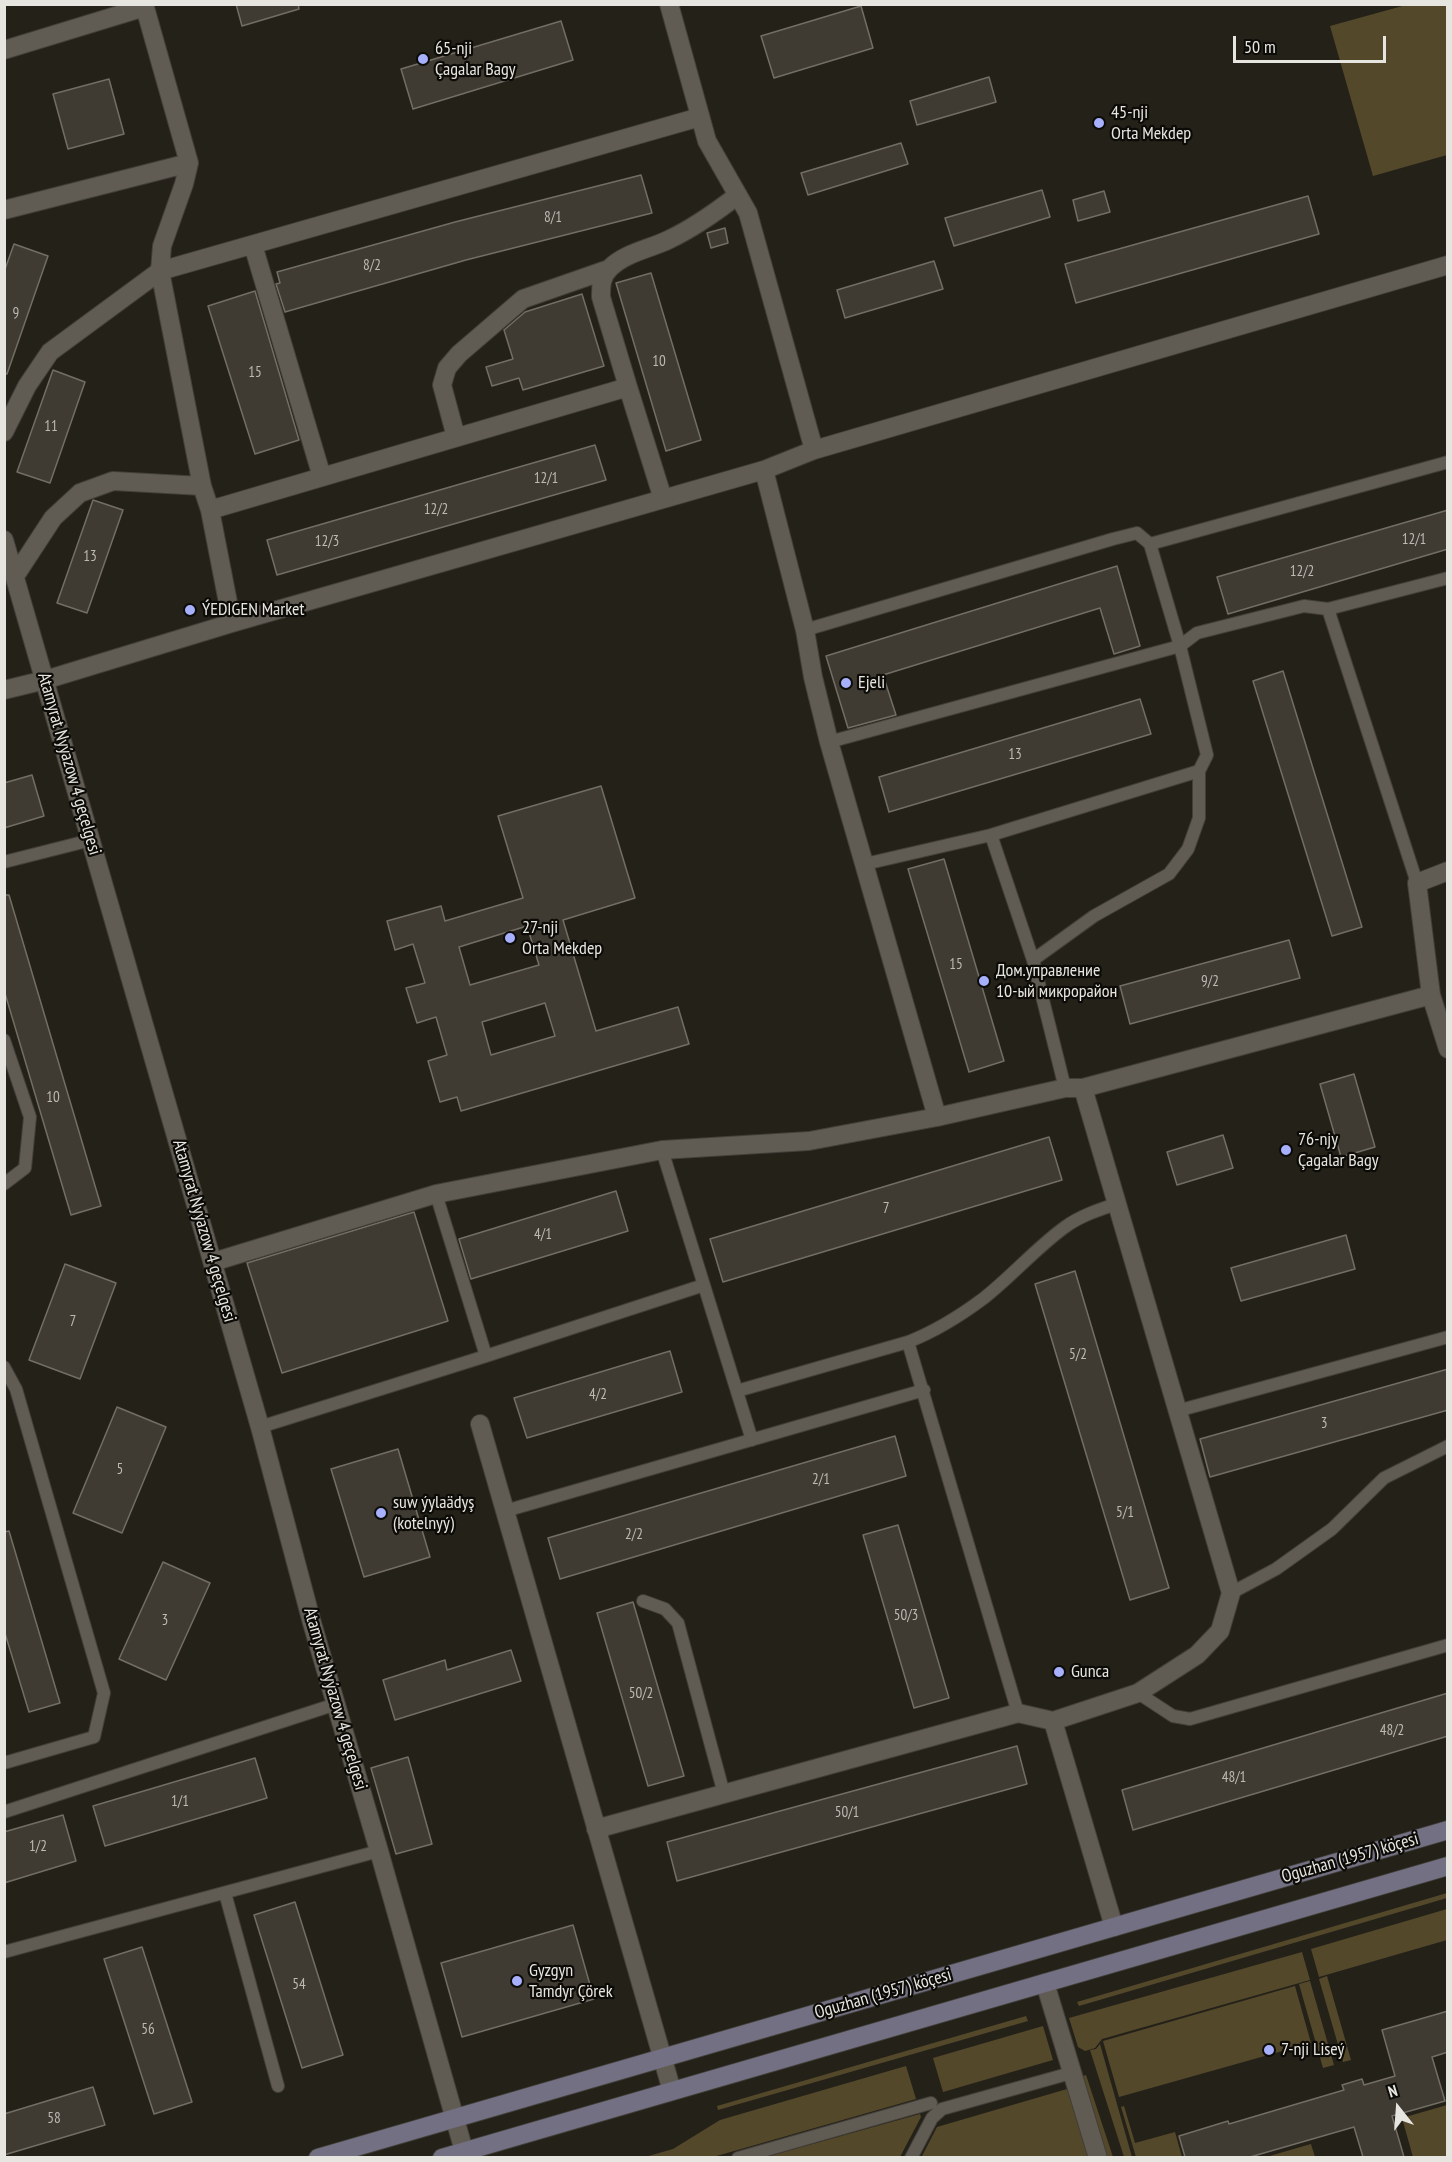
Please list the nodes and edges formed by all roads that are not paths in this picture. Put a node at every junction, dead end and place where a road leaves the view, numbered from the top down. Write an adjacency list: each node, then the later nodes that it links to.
1 (669, 4): 4 (street)
2 (145, 6): 3 (street); 5 (street)
3 (4, 50)
4 (700, 117): 6 (street); 8 (street)
5 (189, 163): 7 (street); 11 (street)
6 (738, 195): 10 (street); 15 (street)
7 (4, 210)
8 (253, 245): 11 (street); 18 (street)
9 (1448, 265): 15 (street)
10 (609, 268): 12 (street); 14 (street)
11 (160, 271): 13 (street); 19 (street)
12 (628, 387): 14 (street); 20 (street)
13 (4, 432)
14 (456, 437): 18 (street)
15 (814, 450): 17 (street)
16 (1448, 462): 23 (lane)
17 (764, 470): 20 (street); 28 (street)
18 (322, 477): 21 (street)
19 (202, 486): 21 (street); 24 (street)
20 (663, 499): 27 (street)
21 (210, 510): 27 (street)
22 (4, 540): 24 (street, Atamyrat Nyýazow 4 geçelgesi)
23 (1150, 544): 28 (lane); 29 (lane)
24 (15, 576): 30 (street, Atamyrat Nyýazow 4 geçelgesi)
25 (1448, 578): 26 (lane)
26 (1328, 609): 29 (lane); 39 (lane)
27 (232, 623): 30 (street)
28 (805, 630): 32 (street)
29 (1180, 646): 32 (lane); 33 (lane)
30 (45, 680): 31 (street); 35 (street, Atamyrat Nyýazow 4 geçelgesi)
31 (4, 690)
32 (829, 742): 37 (street)
33 (1199, 771): 34 (lane); 40 (lane)
34 (991, 835): 37 (lane); 40 (lane)
35 (91, 840): 36 (lane); 50 (street, Atamyrat Nyýazow 4 geçelgesi)
36 (4, 862)
37 (865, 864): 45 (street)
38 (1448, 871): 39 (street)
39 (1417, 884): 41 (street)
40 (1033, 960): 44 (lane)
41 (1431, 995): 43 (street); 44 (street)
42 (4, 1040): 47 (lane)
43 (1448, 1049)
44 (1074, 1088): 45 (street); 49 (street)
45 (938, 1117): 46 (street)
46 (662, 1150): 48 (street); 51 (lane)
47 (4, 1184)
48 (436, 1194): 50 (street); 54 (lane)
49 (1116, 1204): 53 (lane); 58 (street)
50 (213, 1262): 60 (street, Atamyrat Nyýazow 4 geçelgesi)
51 (704, 1285): 54 (lane); 57 (lane)
52 (1448, 1337): 58 (lane)
53 (908, 1342): 56 (lane); 57 (lane)
54 (486, 1356): 60 (lane)
55 (4, 1367): 71 (lane)
56 (924, 1390): 61 (lane); 69 (lane)
57 (737, 1391): 61 (lane)
58 (1177, 1411): 64 (street)
59 (480, 1424): 63 (street)
60 (260, 1427): 68 (street, Atamyrat Nyýazow 4 geçelgesi)
61 (752, 1440): 63 (lane)
62 (1448, 1446): 64 (lane)
63 (505, 1511): 74 (street)
64 (1230, 1593): 67 (street)
65 (643, 1601): 72 (lane)
66 (1448, 1645): 67 (lane)
67 (1138, 1693): 70 (street)
68 (336, 1704): 73 (lane); 76 (street, Atamyrat Nyýazow 4 geçelgesi)
69 (1018, 1713): 70 (street); 72 (street)
70 (1053, 1721): 79 (street)
71 (4, 1763)
72 (724, 1794): 74 (street)
73 (4, 1812)
74 (596, 1829): 82 (street)
75 (1448, 1830): 79 (main road, Oguzhan (1957) köçesi)
76 (379, 1851): 78 (lane); 87 (street, Atamyrat Nyýazow 4 geçelgesi)
77 (1448, 1866): 81 (main road, Oguzhan (1957) köçesi)
78 (225, 1893): 80 (lane); 84 (lane)
79 (1114, 1927): 82 (main road, Oguzhan (1957) köçesi)
80 (4, 1952)
81 (1045, 1983): 83 (street); 85 (main road, Oguzhan (1957) köçesi)
82 (662, 2058): 85 (street); 87 (main road, Oguzhan (1957) köçesi)
83 (1071, 2073): 92 (lane); 93 (street)
84 (278, 2086)
85 (672, 2091): 88 (main road, Oguzhan (1957) köçesi)
86 (932, 2103): 91 (lane)
87 (454, 2118): 88 (street, Atamyrat Nyýazow 4 geçelgesi); 89 (main road, Oguzhan (1957) köçesi)
88 (464, 2151): 90 (main road, Oguzhan (1957) köçesi)
89 (318, 2157)
90 (442, 2157)
91 (738, 2157)
92 (911, 2157)
93 (1098, 2157)

